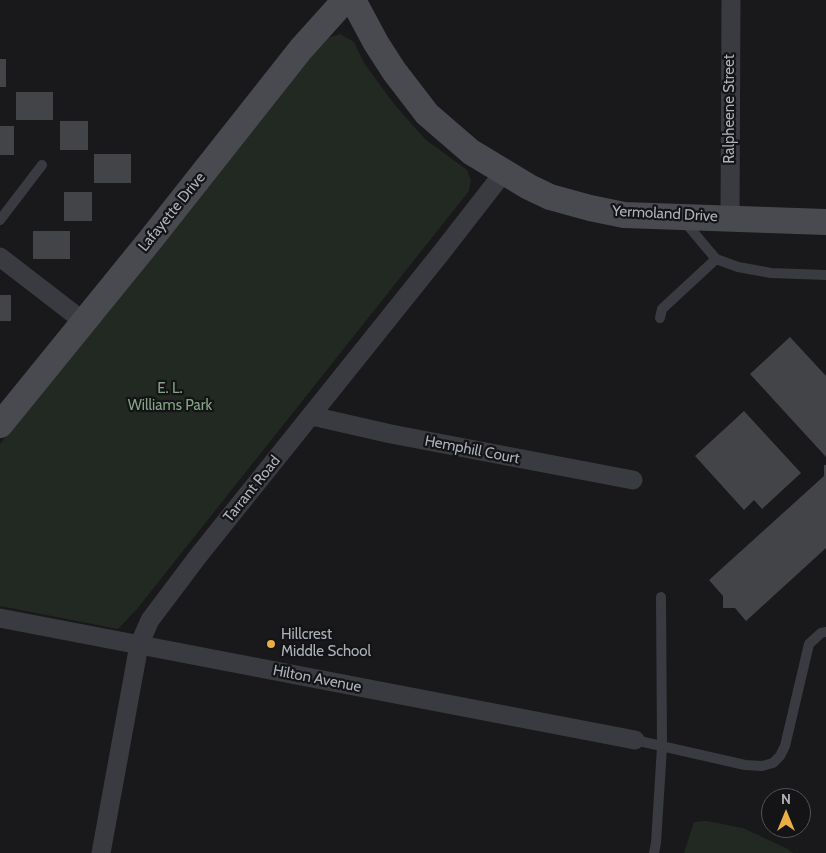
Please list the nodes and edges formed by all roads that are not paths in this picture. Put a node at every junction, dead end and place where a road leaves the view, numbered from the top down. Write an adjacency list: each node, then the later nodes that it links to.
1 (345, 0): 14 (street, Lafayette Drive)
2 (353, 0): 5 (street, Yermoland Drive)
3 (730, 0): 7 (street, Ralpheene Street)
4 (42, 165): 8 (lane)
5 (504, 172): 6 (street, Yermoland Drive); 15 (street, Tarrant Road)
6 (681, 216): 7 (street, Yermoland Drive); 11 (lane)
7 (730, 218): 9 (street, Yermoland Drive)
8 (0, 220)
9 (826, 222)
10 (0, 257): 14 (street)
11 (716, 259): 12 (lane); 13 (lane)
12 (826, 275)
13 (660, 318)
14 (83, 321): 16 (street, Lafayette Drive)
15 (312, 416): 17 (street, Hemphill Court); 21 (street, Tarrant Road)
16 (0, 425)
17 (633, 480)
18 (661, 597): 23 (lane)
19 (0, 618): 21 (street, Hilton Avenue)
20 (826, 632): 23 (lane)
21 (139, 645): 22 (street, Hilton Avenue); 24 (street, Tarrant Road)
22 (635, 740): 23 (lane)
23 (662, 747): 25 (lane)
24 (101, 853)
25 (654, 853)

